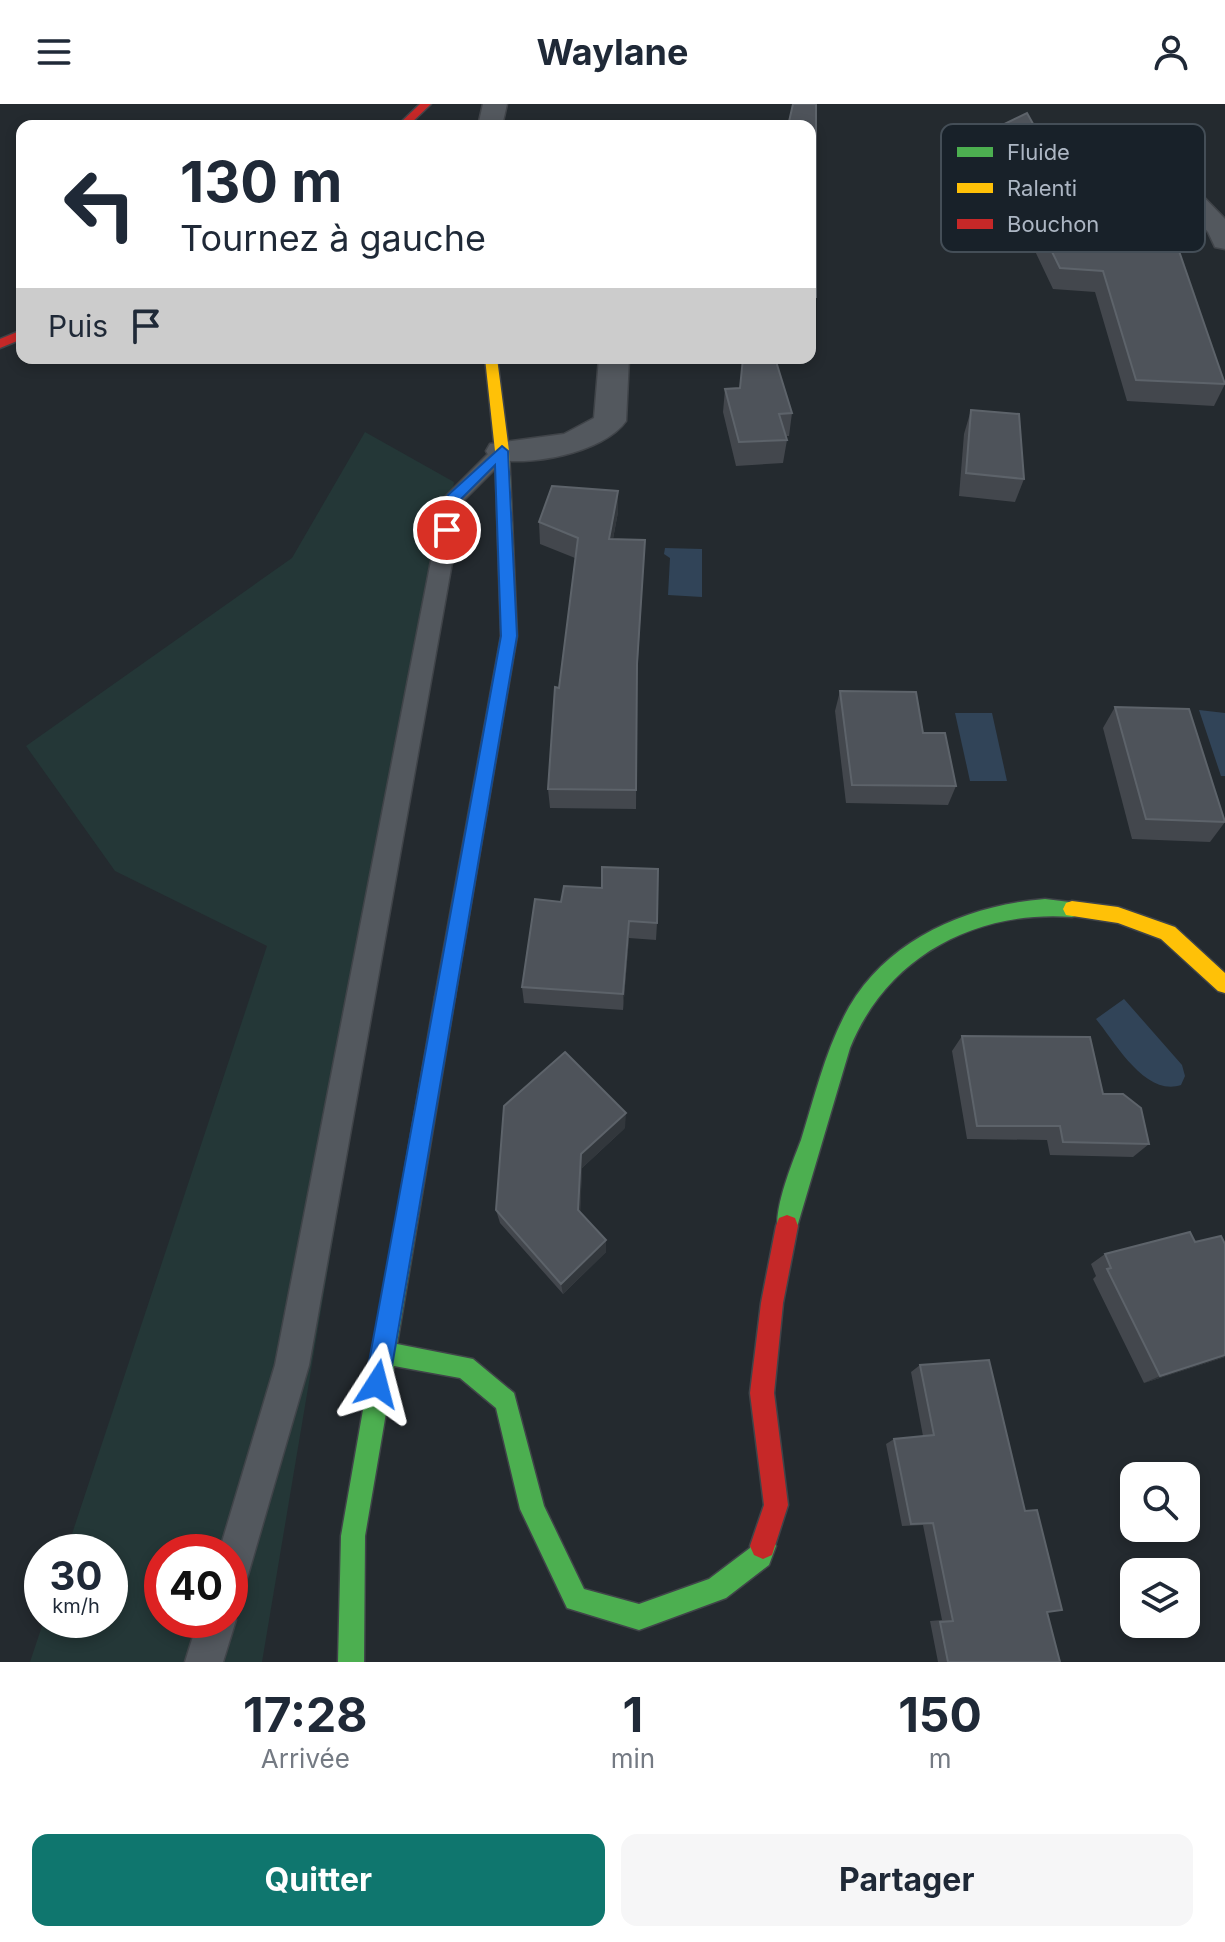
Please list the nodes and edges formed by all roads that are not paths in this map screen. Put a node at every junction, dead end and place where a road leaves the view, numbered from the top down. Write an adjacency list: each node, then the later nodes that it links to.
1 (426, 104): 2 (street)
2 (409, 120)
3 (1205, 214): 4 (street)
4 (1225, 241)
5 (492, 364): 7 (street)
6 (614, 364): 7 (street)
7 (502, 451): 9 (street); 10 (lane)
8 (1225, 985): 9 (street)
9 (382, 1353): 13 (street)
10 (242, 1534)
11 (211, 1638): 12 (lane)
12 (204, 1662)
13 (351, 1662)

